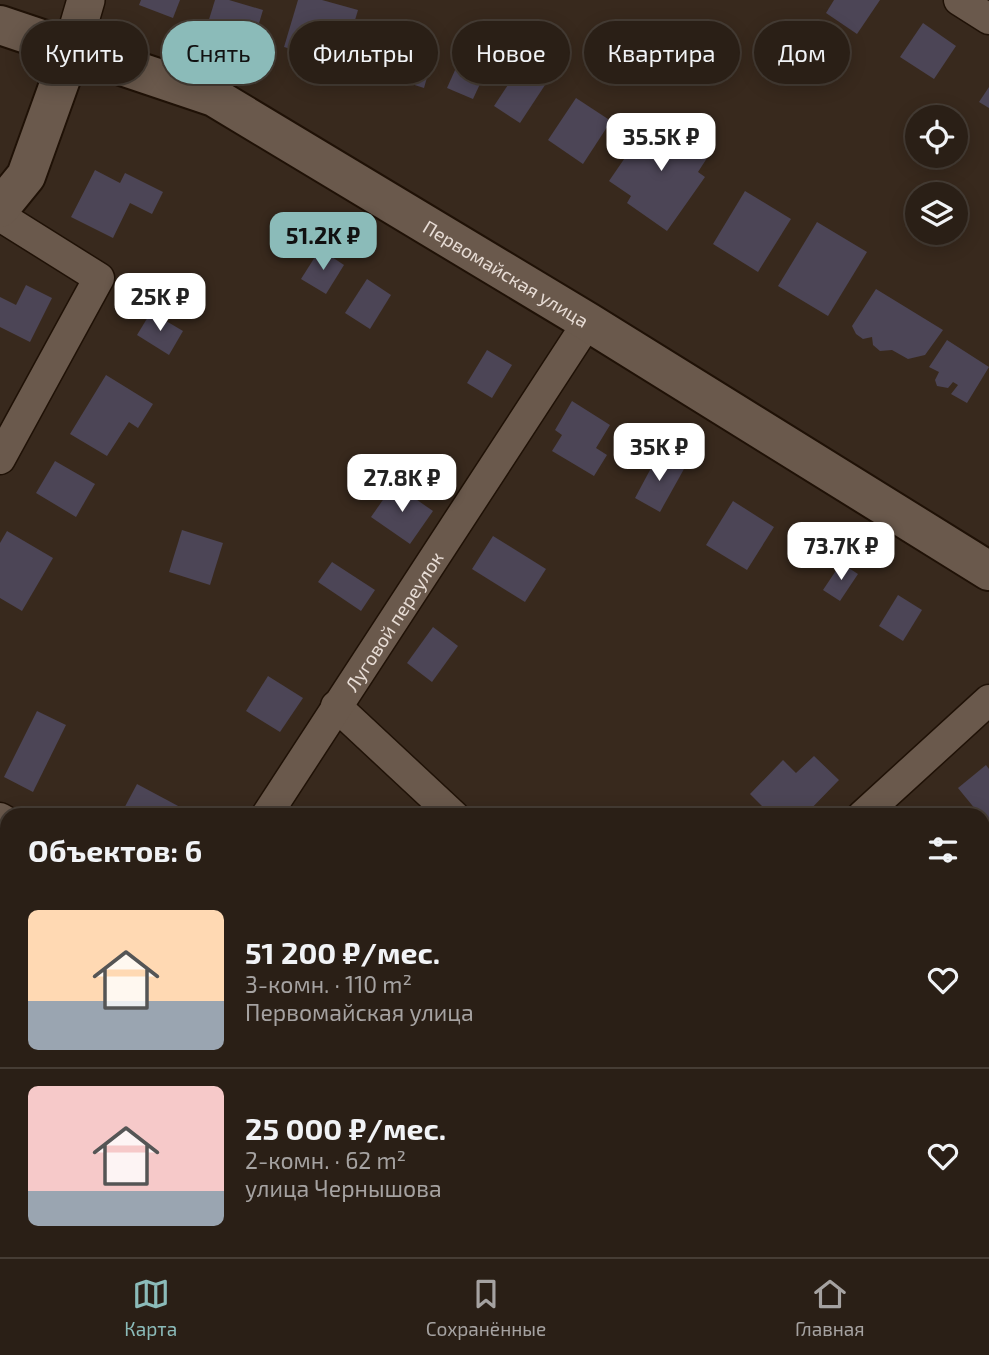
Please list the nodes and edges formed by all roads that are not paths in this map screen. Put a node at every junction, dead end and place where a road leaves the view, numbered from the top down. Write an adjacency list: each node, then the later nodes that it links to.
1 (86, 0): 4 (street)
2 (959, 0): 3 (street)
3 (989, 19)
4 (80, 21)
5 (0, 25): 6 (main road, Первомайская улица)
6 (21, 32)
7 (148, 74): 11 (main road, Первомайская улица)
8 (59, 84): 9 (main road)
9 (0, 208)
10 (0, 216): 12 (street)
11 (588, 322): 13 (main road, Первомайская улица); 15 (street, Луговой переулок)
12 (0, 459)
13 (989, 571)
14 (989, 700): 18 (street)
15 (336, 706): 16 (street, Луговой переулок); 17 (street)
16 (271, 808)
17 (445, 808)
18 (871, 808)

